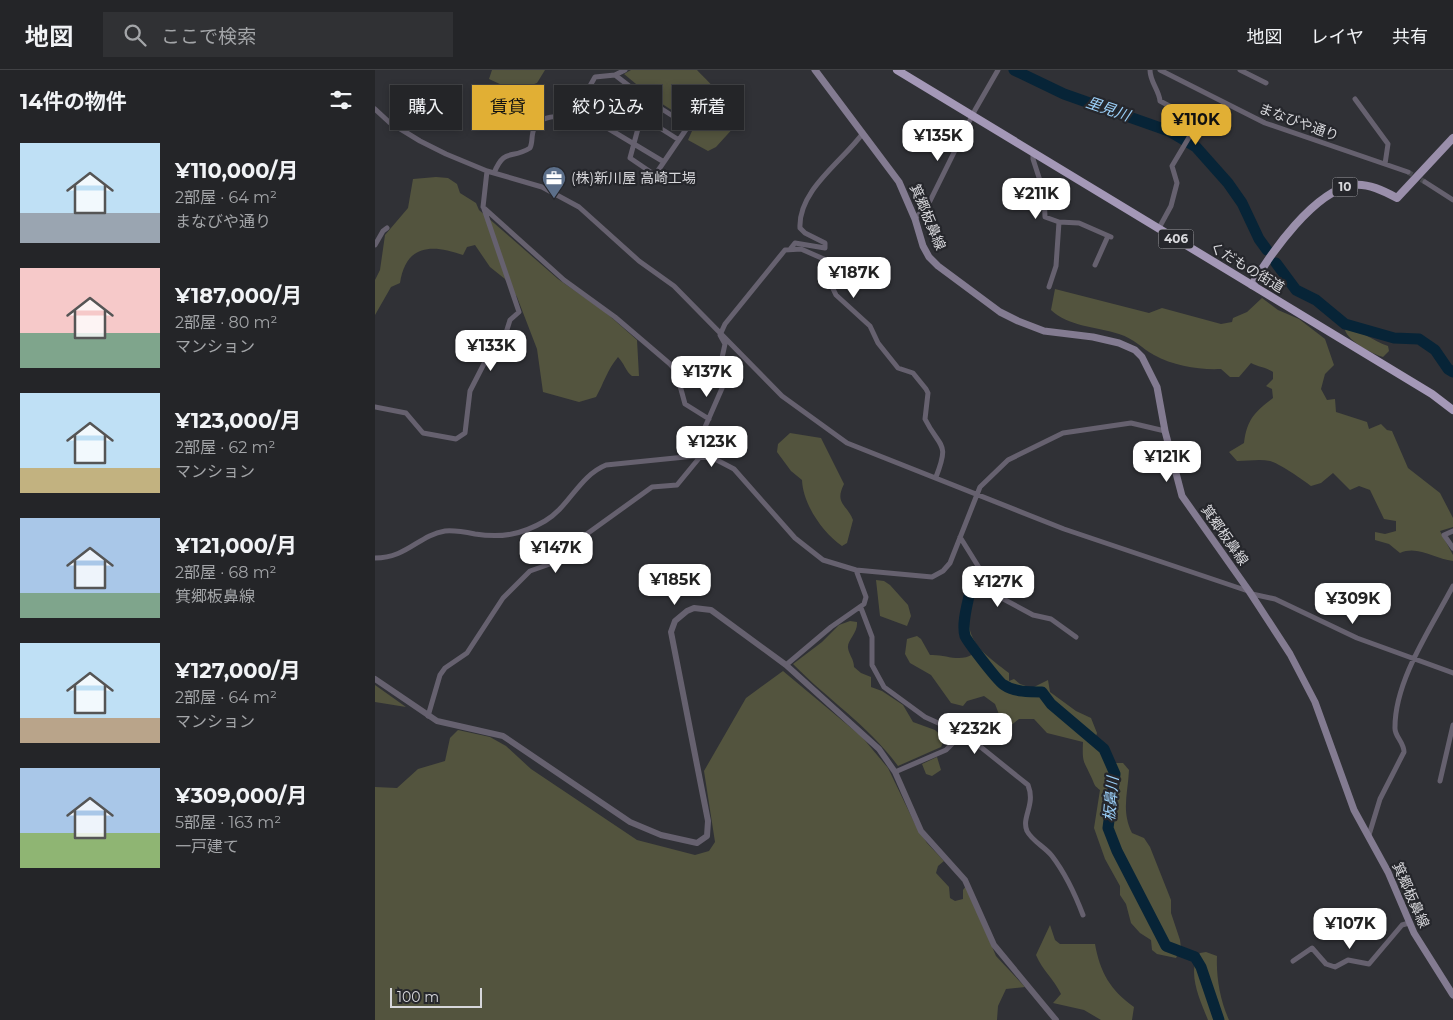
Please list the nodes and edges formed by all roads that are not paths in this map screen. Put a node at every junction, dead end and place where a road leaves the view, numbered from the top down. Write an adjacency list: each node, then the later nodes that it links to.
1 (625, 70): 8 (street)
2 (815, 70): 20 (main road, 箕郷板鼻線)
3 (897, 70): 16 (highway, くだもの街道 / 406)
4 (998, 70): 16 (street)
5 (1150, 70): 36 (street)
6 (1160, 70): 26 (street, まなびや通り)
7 (1240, 70): 9 (street)
8 (615, 75): 10 (street); 11 (street)
9 (1266, 83)
10 (590, 85)
11 (628, 85)
12 (1355, 99): 26 (street)
13 (375, 109): 27 (street)
14 (662, 109): 22 (street)
15 (554, 116): 29 (street)
16 (972, 116): 24 (highway, くだもの街道 / 406); 33 (street)
17 (662, 129): 22 (street)
18 (611, 130): 23 (street)
19 (638, 130): 23 (street)
20 (863, 133): 33 (main road, 箕郷板鼻線); 38 (street)
21 (1453, 138): 40 (main road, 10)
22 (679, 140): 25 (street)
23 (634, 144): 25 (street); 25 (street)
24 (1033, 152): 34 (street); 36 (highway, くだもの街道 / 406)
25 (664, 162)
26 (1385, 164): 28 (street, まなびや通り)
27 (487, 171): 29 (street); 32 (street)
28 (1408, 172)
29 (494, 173): 42 (street)
30 (1425, 182): 31 (street)
31 (1453, 200)
32 (483, 207): 43 (street); 45 (street)
33 (915, 219): 46 (main road, 箕郷板鼻線)
34 (1059, 222): 39 (street); 41 (street)
35 (387, 228): 37 (street)
36 (1159, 228): 40 (highway, くだもの街道 / 406)
37 (375, 245)
38 (791, 248): 42 (street); 48 (street)
39 (1095, 265)
40 (1252, 285): 44 (highway, くだもの街道 / 406)
41 (1049, 287)
42 (720, 335): 45 (street); 48 (street)
43 (375, 407)
44 (1453, 410)
45 (709, 419): 47 (street)
46 (1165, 432): 49 (street); 56 (main road, 箕郷板鼻線)
47 (701, 457): 53 (street); 54 (street); 63 (street)
48 (936, 477): 49 (street)
49 (977, 495): 51 (street); 56 (street)
50 (1453, 530): 52 (street)
51 (960, 537): 54 (street); 58 (street)
52 (1453, 548)
53 (375, 558)
54 (856, 570): 57 (street)
55 (1453, 586): 59 (street)
56 (1250, 593): 59 (street); 68 (main road, 箕郷板鼻線)
57 (861, 608): 60 (street); 65 (street)
58 (1076, 637)
59 (1416, 658): 61 (street); 68 (street)
60 (786, 665): 63 (street); 66 (street)
61 (1453, 673)
62 (375, 679): 63 (street)
63 (428, 716)
64 (1453, 725): 67 (street)
65 (962, 734): 66 (street); 69 (street)
66 (895, 772): 73 (street)
67 (1440, 781)
68 (1369, 835): 70 (main road, 箕郷板鼻線)
69 (1083, 915)
70 (1409, 923): 71 (street); 72 (main road, 箕郷板鼻線)
71 (1293, 961)
72 (1453, 995)
73 (1056, 1020)

